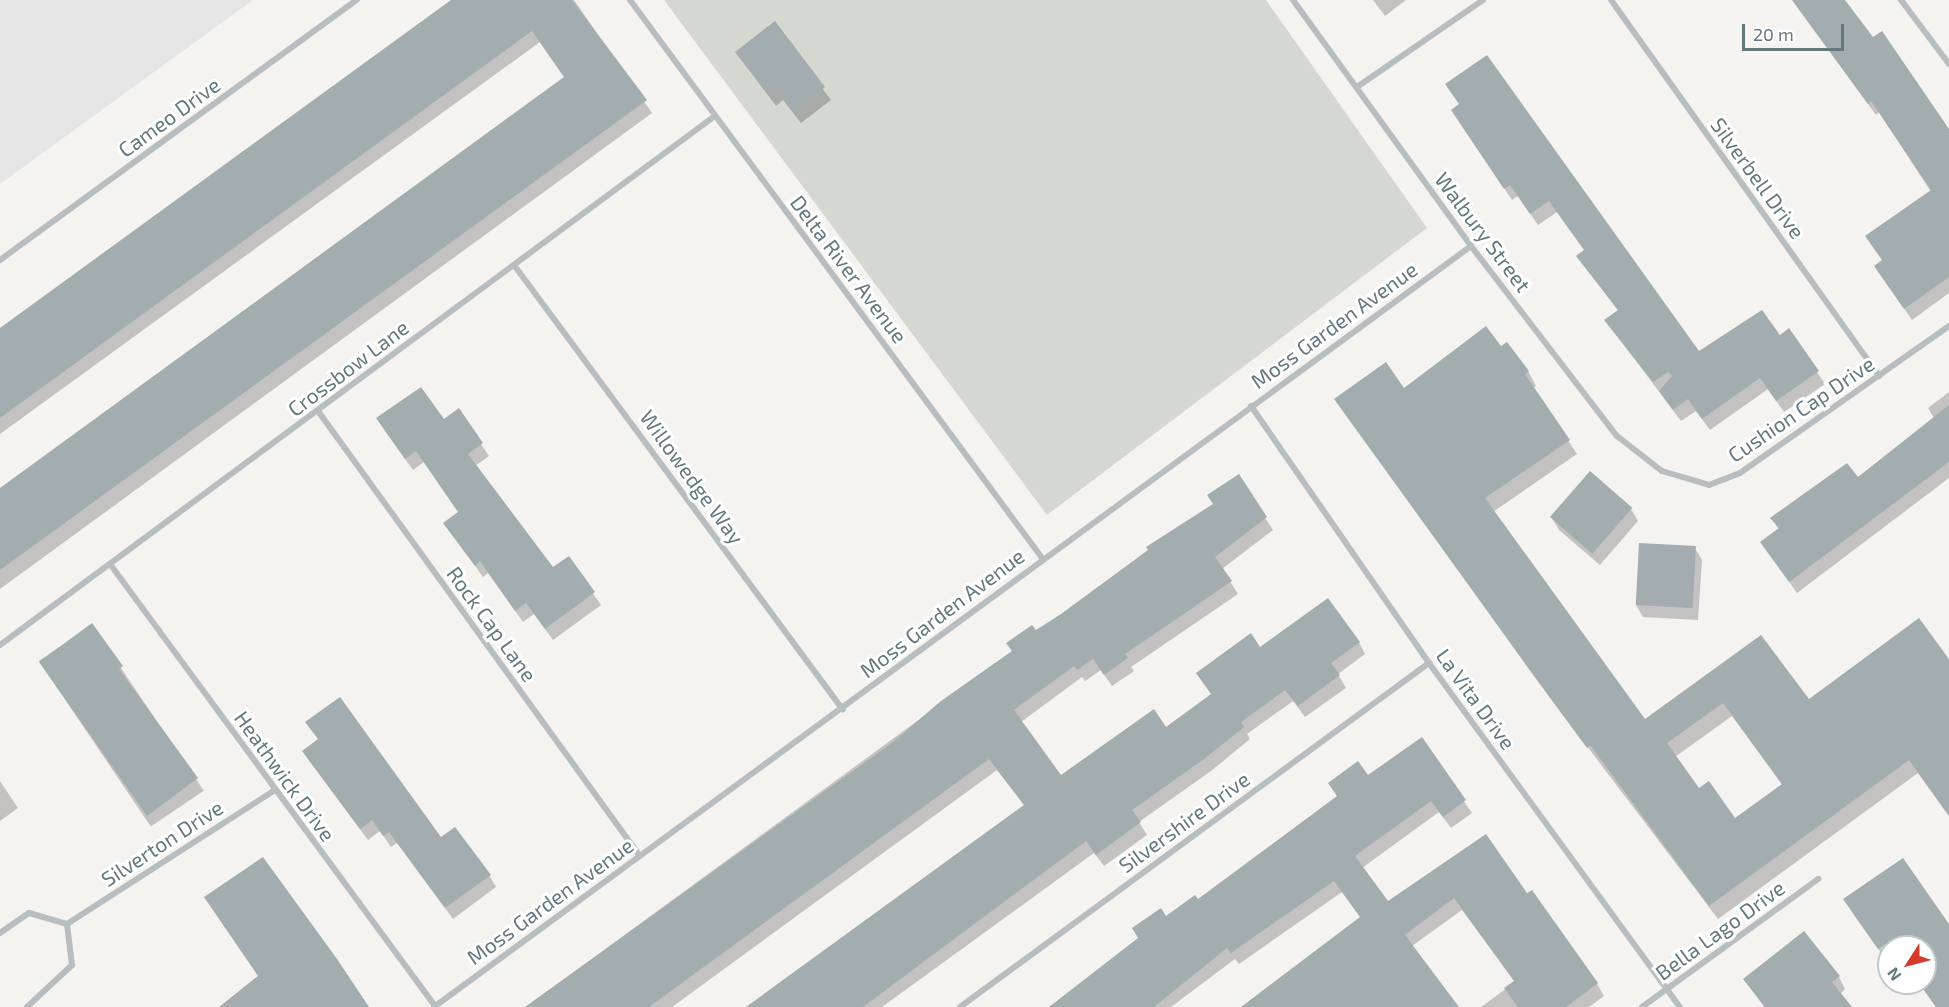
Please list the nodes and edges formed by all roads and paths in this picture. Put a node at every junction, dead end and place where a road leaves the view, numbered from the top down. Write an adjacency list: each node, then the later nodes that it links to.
1 (357, 0): 11 (street, Cameo Drive)
2 (630, 0): 9 (street, Delta River Avenue)
3 (1293, 0): 8 (street, Walbury Street)
4 (1483, 0): 8 (street)
5 (1611, 0): 14 (street, Silverbell Drive)
6 (1901, 0): 7 (street)
7 (1949, 64)
8 (1357, 87): 10 (street, Walbury Street)
9 (715, 116): 12 (street, Crossbow Lane); 18 (street, Delta River Avenue)
10 (1471, 246): 15 (street, Moss Garden Avenue); 17 (street, Walbury Street)
11 (0, 260)
12 (514, 265): 16 (street, Crossbow Lane); 22 (street, Willowedge Way)
13 (1949, 326): 14 (street, Cushion Cap Drive)
14 (1879, 376): 17 (street, Cushion Cap Drive)
15 (1251, 406): 18 (street, Moss Garden Avenue); 21 (street, La Vita Drive)
16 (318, 411): 19 (street, Crossbow Lane); 24 (street, Rock Cap Lane)
17 (1662, 471)
18 (1042, 558): 22 (street, Moss Garden Avenue)
19 (110, 564): 20 (street, Crossbow Lane); 23 (street, Heathwick Drive)
20 (0, 645)
21 (1429, 663): 28 (street, La Vita Drive); 31 (street, Silvershire Drive)
22 (843, 710): 24 (street, Moss Garden Avenue)
23 (275, 790): 26 (street, Silverton Drive); 30 (street, Heathwick Drive)
24 (639, 855): 30 (street, Moss Garden Avenue)
25 (1818, 879): 28 (street, Bella Lago Drive)
26 (67, 924): 27 (street); 29 (street)
27 (0, 933)
28 (1666, 989): 32 (street, Bella Lago Drive); 33 (street, La Vita Drive)
29 (27, 1007)
30 (434, 1007)
31 (960, 1007)
32 (1642, 1007)
33 (1680, 1007)

